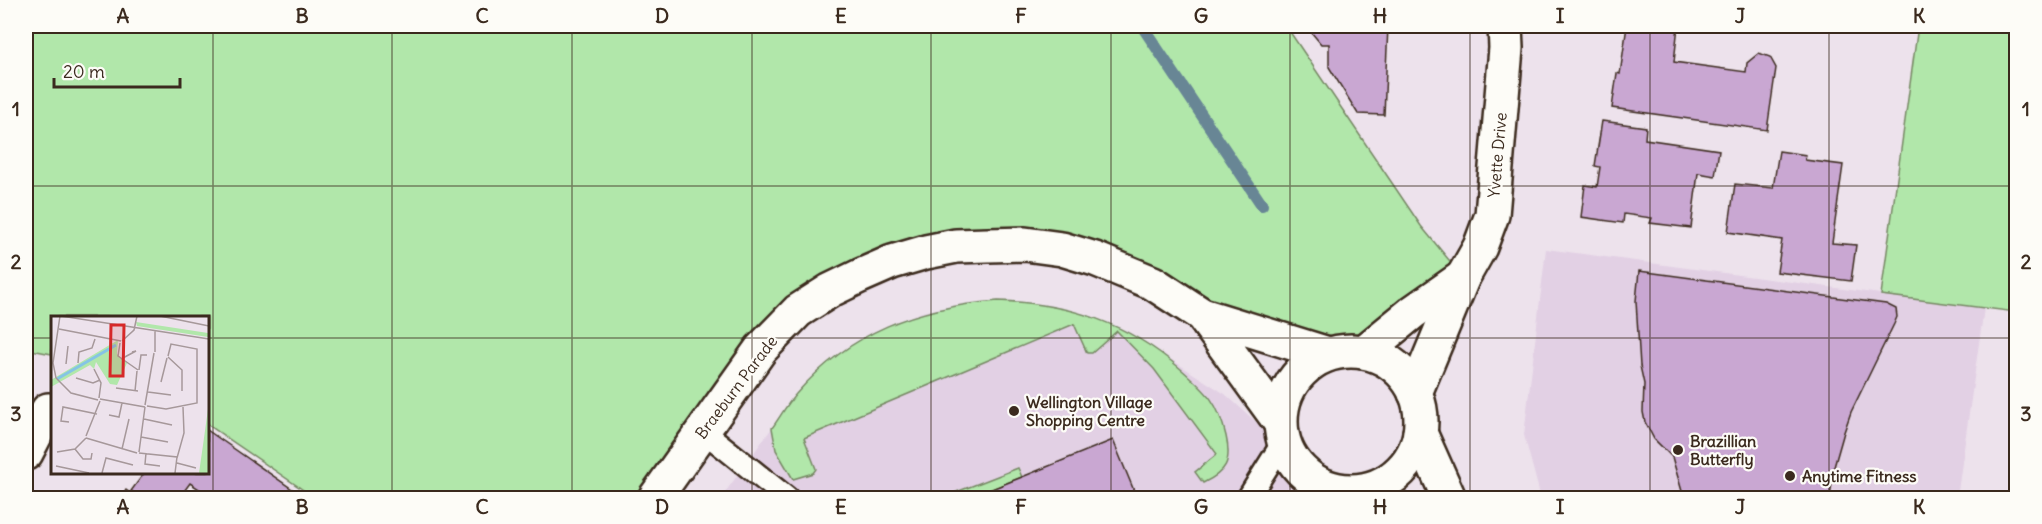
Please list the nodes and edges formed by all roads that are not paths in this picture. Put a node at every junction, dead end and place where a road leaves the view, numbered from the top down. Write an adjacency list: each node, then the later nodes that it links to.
1 (1505, 26): 2 (street, Yvette Drive)
2 (1463, 277): 4 (street, Yvette Drive); 6 (street, Yvette Drive)
3 (1202, 315): 5 (street, Braeburn Parade); 8 (street, Braeburn Parade); 9 (street, Braeburn Parade)
4 (1364, 352): 5 (street); 6 (street)
5 (1328, 354): 9 (street)
6 (1416, 393): 10 (street)
7 (48, 410): 11 (street)
8 (702, 430): 14 (street, Braeburn Parade); 15 (lane)
9 (1281, 432): 12 (street); 16 (lane)
10 (1420, 433): 13 (street); 17 (street)
11 (26, 453)
12 (1314, 492): 13 (street)
13 (1372, 495)
14 (656, 498)
15 (787, 498)
16 (1248, 498)
17 (1449, 498)

